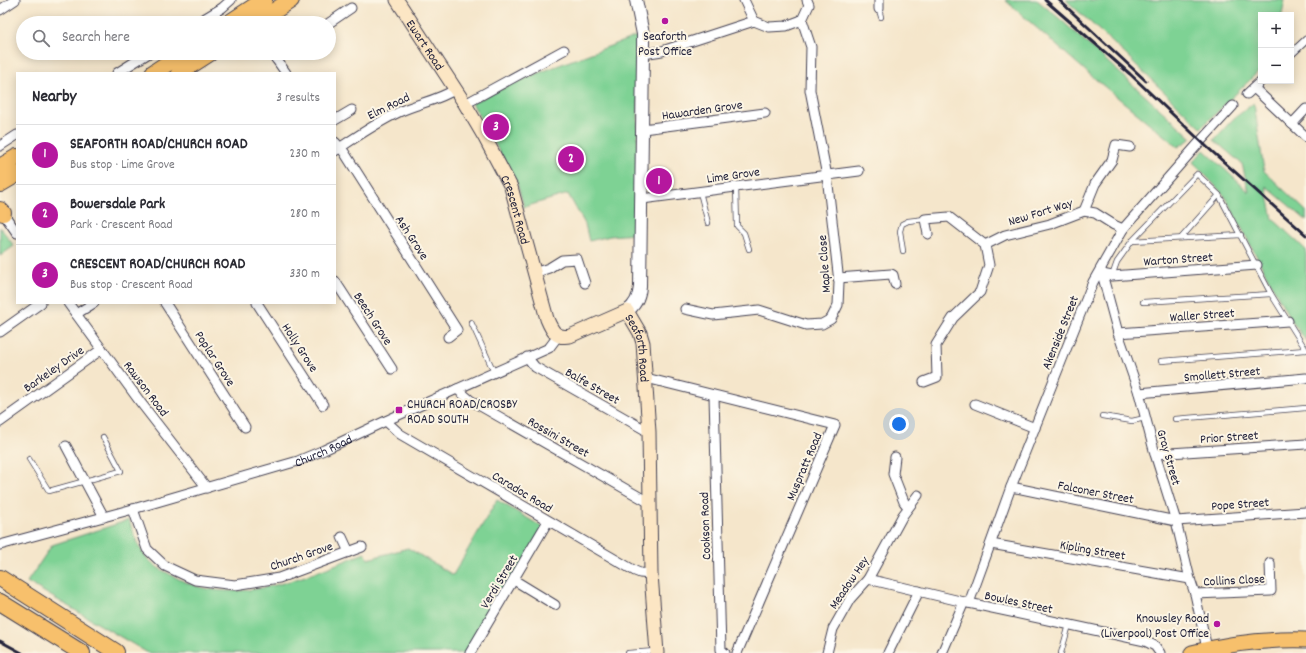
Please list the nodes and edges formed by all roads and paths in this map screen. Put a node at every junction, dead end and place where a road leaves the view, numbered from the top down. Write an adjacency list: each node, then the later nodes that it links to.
1 (15, 0): 10 (street)
2 (231, 0): 11 (street)
3 (264, 0): 12 (highway)
4 (291, 0): 13 (highway)
5 (397, 0): 30 (main road, Ewart Road)
6 (636, 0): 20 (street, Seaforth Road)
7 (744, 0): 16 (street)
8 (807, 0): 15 (street)
9 (351, 8): 14 (street)
10 (0, 10)
11 (209, 16)
12 (240, 16)
13 (267, 16)
14 (336, 18)
15 (802, 20): 16 (street); 48 (street)
16 (754, 21): 20 (street)
17 (1306, 40): 19 (street)
18 (564, 50): 31 (street)
19 (1294, 51)
20 (644, 54): 38 (street, Seaforth Road)
21 (138, 60): 25 (street)
22 (173, 60): 26 (highway)
23 (199, 60): 27 (highway)
24 (277, 60): 28 (street)
25 (119, 72)
26 (155, 72)
27 (181, 72)
28 (284, 72)
29 (1258, 84): 37 (street)
30 (456, 89): 31 (main road, Crescent Road); 42 (street, Elm Road)
31 (465, 104): 69 (main road, Crescent Road)
32 (1233, 106): 58 (street, Akenside Street)
33 (1306, 109): 37 (street)
34 (352, 110): 36 (street)
35 (765, 113): 38 (street, Hawarden Grove)
36 (336, 119)
37 (1292, 124): 40 (street)
38 (643, 129): 53 (street, Seaforth Road)
39 (16, 136): 41 (street)
40 (1306, 137)
41 (0, 146)
42 (336, 147): 90 (street, Ash Grove)
43 (1130, 147): 54 (street)
44 (16, 158): 45 (highway)
45 (0, 167)
46 (859, 171): 48 (street, Lime Grove)
47 (16, 175): 49 (highway)
48 (827, 176): 50 (street, Lime Grove); 71 (street, Maple Close)
49 (0, 184)
50 (736, 186): 51 (street, Lime Grove); 65 (lane)
51 (700, 192): 53 (street, Lime Grove); 57 (lane)
52 (1219, 195): 61 (lane); 62 (lane); 63 (lane)
53 (642, 199): 83 (street, Seaforth Road)
54 (1084, 211): 58 (street, New Fort Way); 64 (street, New Fort Way)
55 (1, 212): 59 (street)
56 (925, 219): 60 (street); 64 (street); 66 (lane)
57 (708, 223)
58 (1123, 229): 68 (street, Akenside Street)
59 (16, 232)
60 (928, 234)
61 (1241, 235): 62 (lane); 67 (lane)
62 (1181, 238): 63 (lane)
63 (1132, 241): 70 (lane)
64 (985, 245): 99 (street)
65 (749, 249)
66 (903, 251)
67 (1257, 265): 70 (street, Warton Street); 75 (lane)
68 (1102, 272): 70 (street, Warton Street); 88 (street, Gray Street); 112 (street, Akenside Street)
69 (534, 273): 72 (street); 89 (main road, Crescent Road)
70 (1112, 276)
71 (838, 278): 74 (street); 82 (street, Maple Close)
72 (586, 282)
73 (336, 283): 95 (street, Beech Grove)
74 (895, 284)
75 (1271, 294): 76 (lane); 85 (lane)
76 (1143, 302)
77 (40, 304): 87 (street)
78 (69, 304): 84 (street, Rawson Road)
79 (92, 304): 84 (street)
80 (166, 304): 111 (street, Poplar Grove)
81 (258, 304): 104 (street, Holly Grove)
82 (685, 309)
83 (627, 311): 89 (main road); 97 (main road, Seaforth Road)
84 (76, 314): 91 (street, Rawson Road)
85 (1288, 321): 88 (street, Waller Street); 92 (lane)
86 (471, 322): 96 (lane)
87 (0, 332)
88 (1118, 333): 101 (street, Gray Street)
89 (558, 336): 93 (street, Church Road)
90 (448, 337)
91 (102, 349): 110 (street, Barkeley Drive); 122 (street, Rawson Road)
92 (1306, 350): 94 (lane)
93 (527, 357): 96 (street, Church Road); 113 (street, Balfe Street)
94 (1161, 361)
95 (392, 369)
96 (494, 372): 100 (street, Church Road)
97 (646, 378): 102 (street, Muspratt Road); 113 (main road, Seaforth Road)
98 (1306, 378): 101 (street, Smollett Street)
99 (924, 382)
100 (457, 389): 109 (street, Church Road); 124 (street, Rossini Street)
101 (1139, 393): 107 (street, Gray Street)
102 (714, 396): 158 (street, Cookson Road); 159 (street, Muspratt Road)
103 (975, 404): 112 (street)
104 (323, 405)
105 (1306, 408): 108 (lane)
106 (1102, 416): 107 (lane)
107 (1146, 418): 117 (street, Gray Street)
108 (1174, 419)
109 (386, 421): 122 (street, Church Road); 129 (street, Caradoc Road)
110 (0, 422)
111 (245, 427)
112 (1035, 428): 121 (street, Akenside Street)
113 (648, 432): 124 (main road, Seaforth Road)
114 (103, 437): 120 (lane)
115 (1306, 444): 117 (street, Prior Street)
116 (66, 446): 120 (street)
117 (1154, 454): 130 (street, Gray Street)
118 (895, 457): 125 (street)
119 (29, 459): 120 (lane)
120 (85, 481): 128 (street)
121 (1011, 487): 130 (street, Falconer Street); 133 (street, Akenside Street)
122 (207, 488): 126 (street, Church Road)
123 (918, 495): 125 (street, Meadow Hey)
124 (650, 503): 137 (main road, Seaforth Road)
125 (908, 507): 139 (street, Meadow Hey)
126 (133, 509): 128 (street, Church Road); 135 (street, Church Grove)
127 (1306, 512): 130 (street, Pope Street)
128 (104, 517): 132 (street, Church Road)
129 (548, 521): 137 (street, Caradoc Road); 141 (street, Verdi Street)
130 (1176, 521): 140 (street, Gray Street)
131 (342, 537): 135 (street, Church Grove)
132 (4, 544)
133 (992, 544): 140 (street, Kipling Street); 146 (street, Akenside Street)
134 (362, 547): 135 (street, Church Grove)
135 (349, 552)
136 (1270, 563): 144 (street, Collins Close)
137 (651, 574): 151 (main road, Seaforth Road)
138 (0, 578): 155 (highway)
139 (868, 579): 143 (street, Bowles Street); 160 (street, Meadow Hey)
140 (1190, 579): 144 (street, Gray Street)
141 (514, 580): 147 (street); 156 (street, Verdi Street)
142 (0, 586): 155 (highway)
143 (919, 591): 146 (street, Bowles Street); 161 (street)
144 (1195, 594): 152 (street, Gray Street)
145 (0, 602): 154 (highway)
146 (967, 603): 149 (street, Bowles Street); 162 (street, Akenside Street)
147 (554, 605)
148 (0, 614): 153 (highway)
149 (1069, 624): 163 (lane); 164 (street, Bowles Street)
150 (1306, 640): 152 (main road)
151 (657, 652): 157 (lane)
152 (1202, 652)
153 (75, 653)
154 (82, 653)
155 (117, 653)
156 (470, 653)
157 (628, 653)
158 (725, 653)
159 (737, 653)
160 (827, 653)
161 (888, 653)
162 (942, 653)
163 (1061, 653)
164 (1160, 653)

